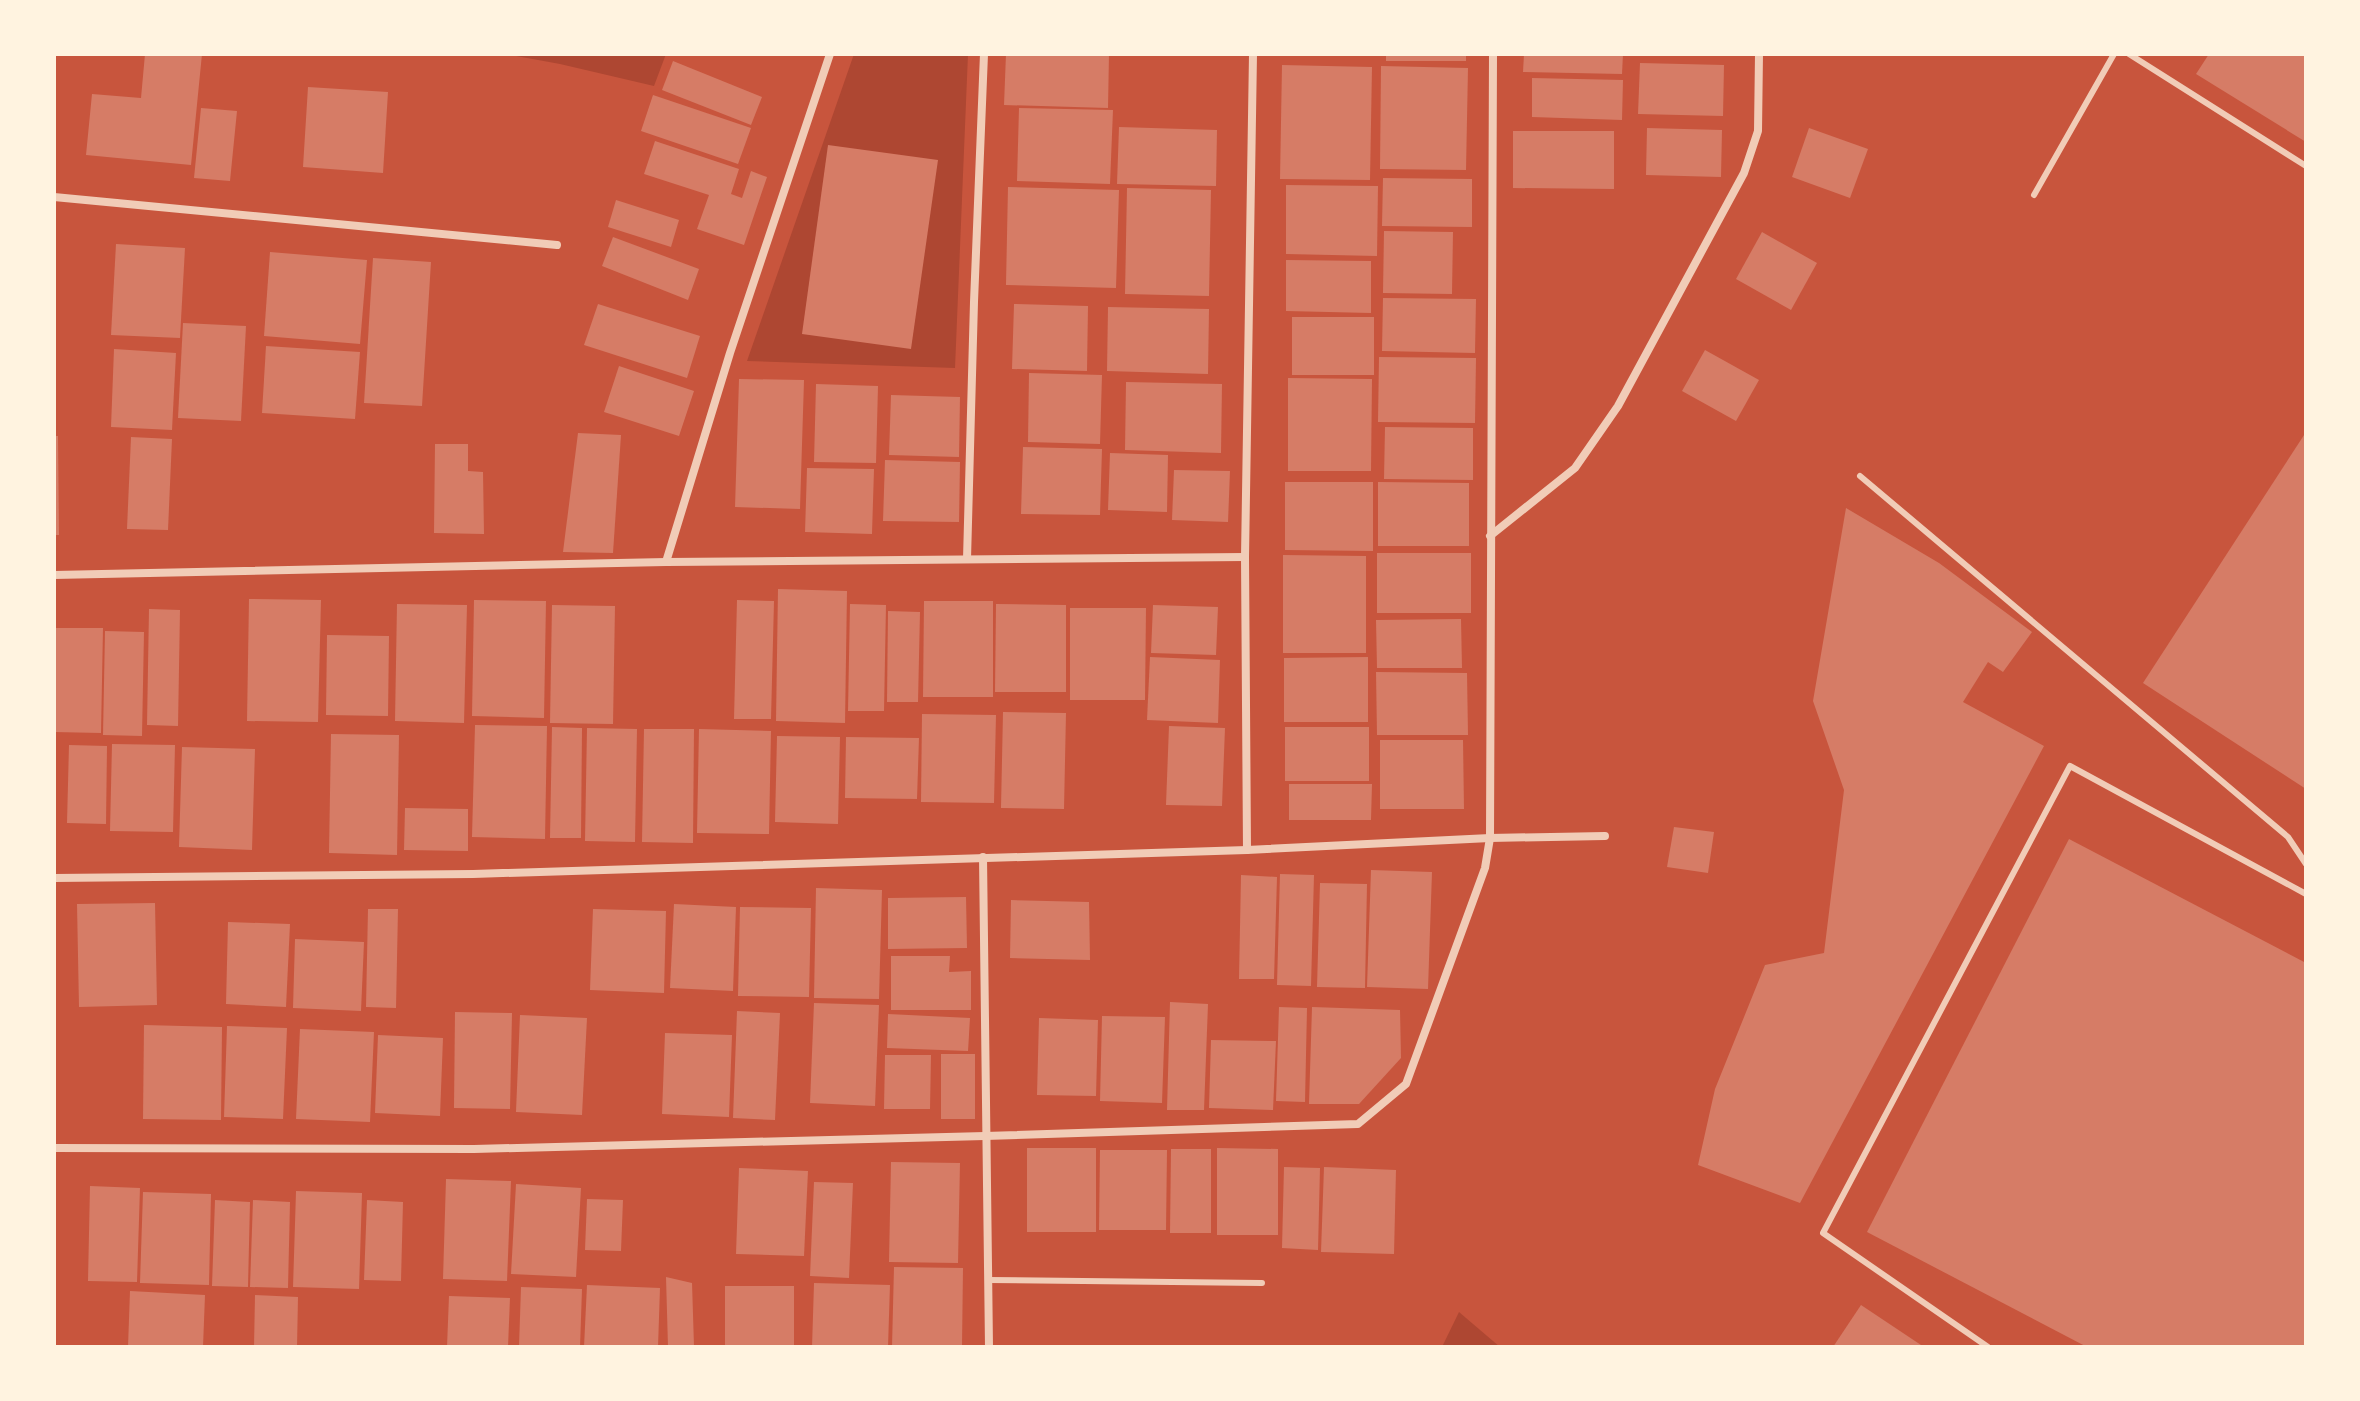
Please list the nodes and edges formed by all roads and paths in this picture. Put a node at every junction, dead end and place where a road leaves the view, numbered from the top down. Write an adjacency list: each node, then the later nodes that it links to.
1 (830, 54): 16 (street)
2 (984, 54): 15 (street)
3 (1253, 54): 14 (street)
4 (1493, 54): 13 (street)
5 (1759, 54): 13 (street)
6 (2114, 54): 9 (lane)
7 (2129, 54): 8 (lane)
8 (2306, 166)
9 (2034, 195)
10 (54, 197): 11 (street)
11 (557, 245)
12 (1860, 476): 22 (lane)
13 (1490, 536): 19 (street)
14 (1245, 557): 15 (street); 20 (street)
15 (967, 559): 16 (street)
16 (666, 562): 17 (street)
17 (54, 575)
18 (1605, 836): 19 (street)
19 (1490, 838): 20 (street); 25 (street)
20 (1247, 850): 21 (street)
21 (983, 857): 23 (street); 25 (street)
22 (2306, 864)
23 (54, 878)
24 (2306, 894): 30 (lane)
25 (985, 1136): 26 (street); 27 (street)
26 (54, 1148)
27 (988, 1280): 28 (lane); 29 (street)
28 (1262, 1283)
29 (989, 1347)
30 (1988, 1347)

